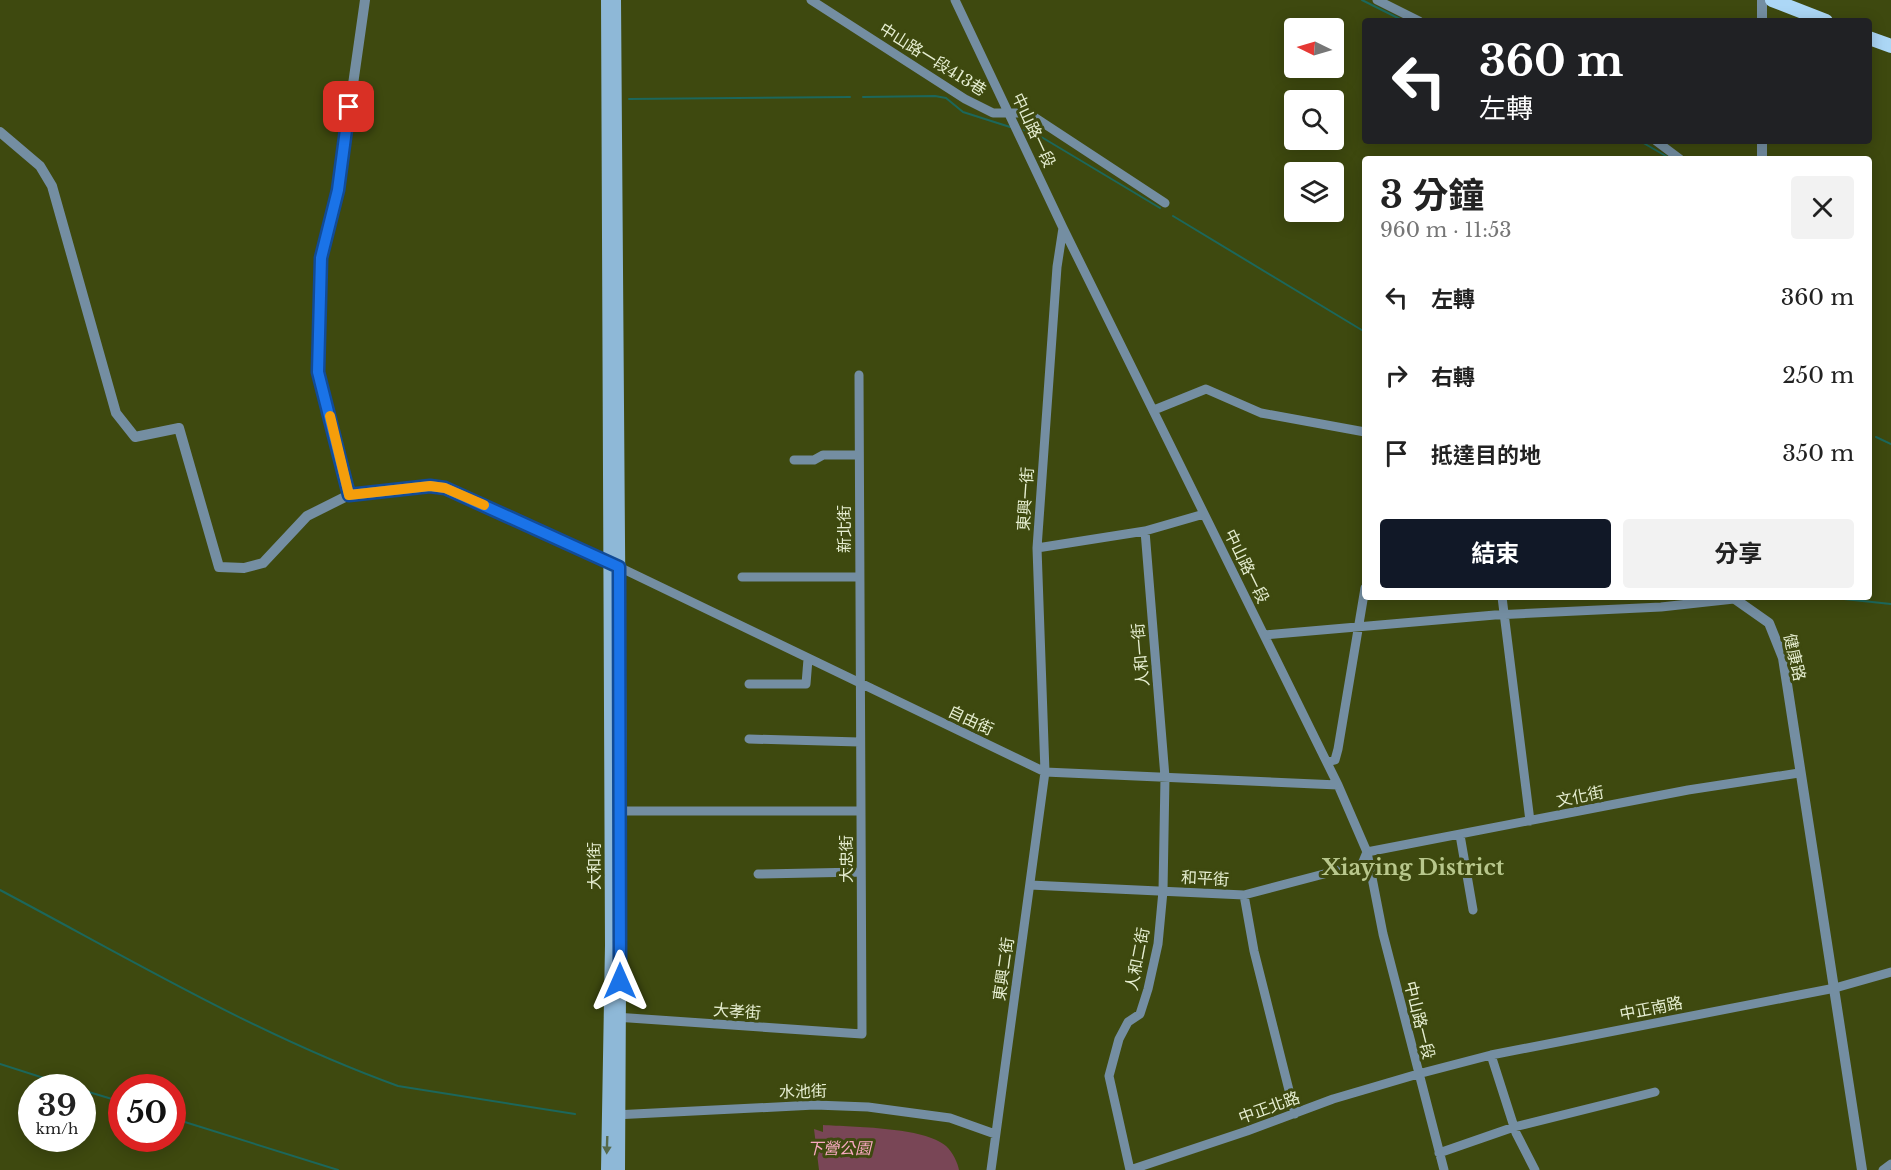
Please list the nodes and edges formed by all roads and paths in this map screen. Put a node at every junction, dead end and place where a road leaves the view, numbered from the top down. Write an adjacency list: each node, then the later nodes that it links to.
1 (365, 0): 25 (street)
2 (607, 0): 29 (main road)
3 (615, 0): 29 (main road)
4 (811, 0): 14 (street, 中山路一段413巷)
5 (955, 0): 14 (street, 中山路一段)
6 (1377, 0): 9 (street)
7 (1762, 0): 10 (street)
8 (1772, 0): 11 (main road)
9 (1413, 18)
10 (1762, 18)
11 (1818, 18)
12 (1872, 39): 13 (main road)
13 (1891, 46)
14 (1009, 112): 18 (street, 中山路一段413巷); 19 (street, 中山路一段)
15 (0, 132): 25 (street)
16 (1660, 144): 17 (street)
17 (1676, 156)
18 (1165, 203)
19 (1063, 228): 21 (street, 中山路一段); 28 (street, 東興一街)
20 (859, 375): 23 (street, 新北街)
21 (1154, 410): 22 (street); 26 (street, 中山路一段)
22 (1362, 431)
23 (859, 455): 24 (street); 31 (street, 新北街)
24 (794, 460)
25 (349, 495): 29 (street)
26 (1204, 514): 27 (street); 38 (street, 中山路一段)
27 (1145, 531): 28 (street); 47 (street, 人和一街)
28 (1036, 548): 45 (street, 東興一街)
29 (615, 564): 39 (street, 自由街); 50 (main road, 大和街); 62 (main road, 大和街)
30 (742, 577): 31 (street)
31 (859, 577): 40 (street, 新北街)
32 (1363, 600): 37 (street)
33 (1502, 600): 36 (street)
34 (1717, 600): 36 (street, 健康路)
35 (1736, 600): 46 (street, 健康路)
36 (1503, 614): 37 (street, 健康路); 51 (street)
37 (1358, 628): 38 (street, 健康路); 44 (street)
38 (1265, 635): 44 (street, 中山路一段)
39 (808, 659): 40 (street, 自由街); 41 (street)
40 (859, 683): 43 (street, 大忠街); 45 (street, 自由街)
41 (749, 684)
42 (749, 739): 43 (street)
43 (859, 742): 49 (street, 大忠街)
44 (1327, 762): 48 (street, 中山路一段)
45 (1045, 772): 47 (street, 自由街); 56 (street, 東興二街)
46 (1799, 773): 51 (street, 文化街); 61 (street, 健康路)
47 (1165, 777): 48 (street, 自由街); 57 (street, 人和二街)
48 (1338, 785): 53 (street, 中山路一段)
49 (860, 810): 50 (street); 54 (street, 大忠街)
50 (621, 811): 62 (main road, 大和街)
51 (1530, 821): 52 (street, 文化街)
52 (1460, 835): 53 (street, 文化街); 59 (street)
53 (1367, 852): 58 (street, 和平街); 65 (street, 中山路一段)
54 (861, 872): 55 (street); 63 (street, 大忠街)
55 (759, 874)
56 (1030, 885): 57 (street, 和平街); 70 (street, 東興二街)
57 (1163, 891): 58 (street, 和平街); 76 (street, 人和二街)
58 (1244, 895): 68 (street)
59 (1473, 910)
60 (1891, 972): 61 (street, 中正南路)
61 (1835, 988): 64 (street, 中正南路); 79 (street, 健康路)
62 (615, 1017): 63 (street, 大孝街); 67 (main road, 大和街)
63 (862, 1034)
64 (1491, 1055): 65 (street, 中正南路); 69 (street)
65 (1418, 1074): 68 (street, 中正北路); 71 (street, 中山路一段)
66 (1654, 1092): 69 (street)
67 (613, 1114): 70 (street, 水池街); 73 (main road, 大和街, one-way to 73); 74 (main road, 大和街)
68 (1295, 1114): 76 (street, 中正北路)
69 (1514, 1127): 71 (street); 78 (street)
70 (995, 1134): 75 (street, 東興二街)
71 (1440, 1153): 77 (street, 中山路一段)
72 (1891, 1164): 80 (street)
73 (607, 1170)
74 (619, 1170)
75 (991, 1170)
76 (1130, 1170)
77 (1443, 1170)
78 (1535, 1170)
79 (1862, 1170)
80 (1883, 1170)

